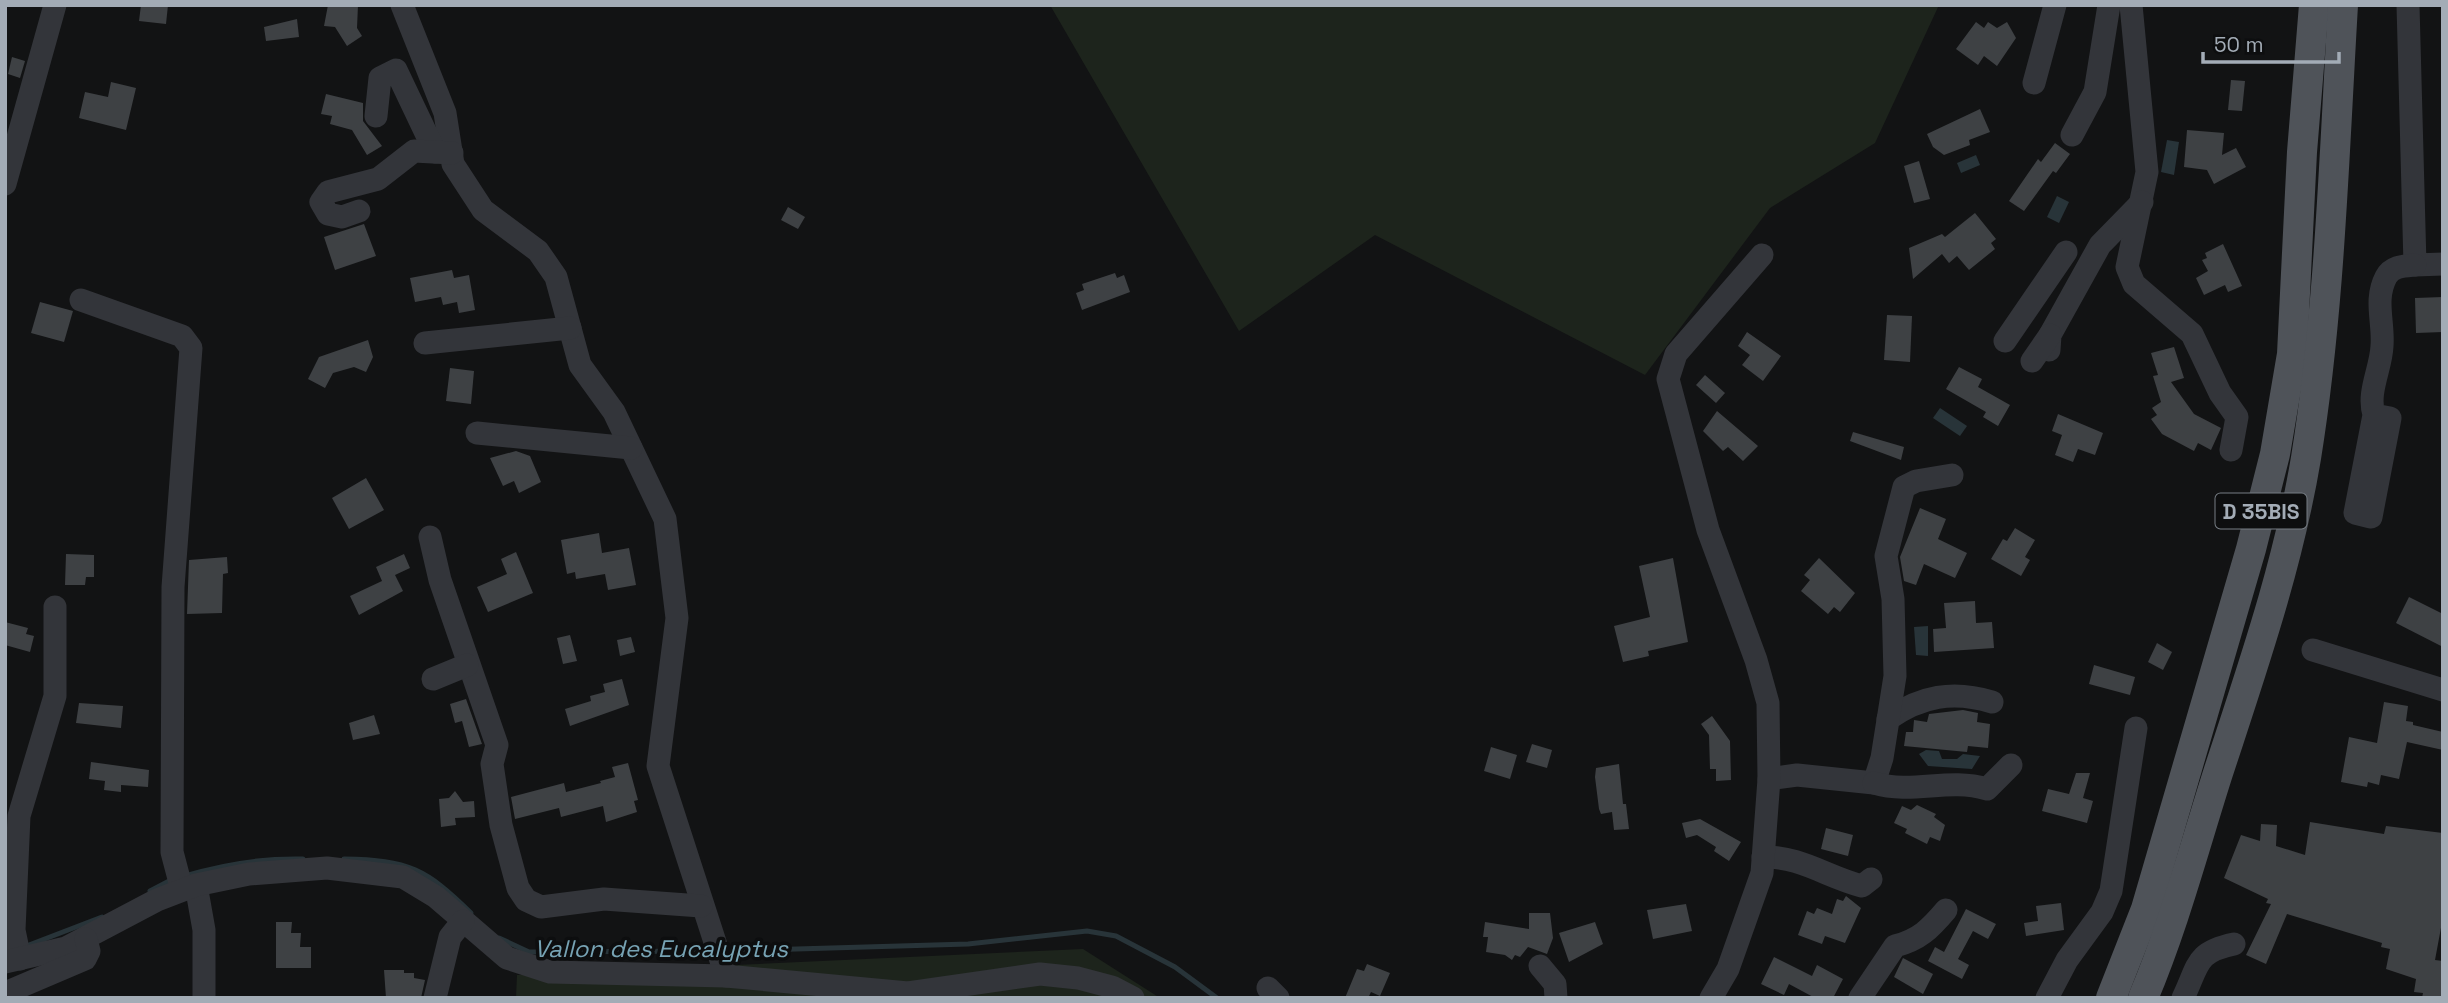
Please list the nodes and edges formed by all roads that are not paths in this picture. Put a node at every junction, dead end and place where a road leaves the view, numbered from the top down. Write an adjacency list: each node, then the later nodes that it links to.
1 (55, 5): 13 (street)
2 (401, 5): 12 (street)
3 (2055, 5): 9 (street)
4 (2109, 5): 11 (street)
5 (2131, 5): 14 (street)
6 (2314, 5): 61 (main road, D 35BIS)
7 (2343, 5): 62 (main road, D 35BIS)
8 (2408, 5): 19 (street)
9 (2034, 83)
10 (376, 116): 12 (street)
11 (2072, 135)
12 (443, 153): 15 (street); 21 (street)
13 (5, 184)
14 (2142, 202): 16 (street); 28 (street)
15 (359, 211)
16 (2099, 245): 22 (street); 24 (street)
17 (1762, 255): 40 (street)
18 (2443, 264): 19 (street)
19 (2415, 265): 25 (street)
20 (81, 300): 44 (street)
21 (570, 328): 23 (street); 27 (street)
22 (2005, 341)
23 (425, 343)
24 (2044, 349)
25 (2374, 415)
26 (477, 433): 27 (street)
27 (631, 448): 45 (street)
28 (2231, 450)
29 (1952, 475): 37 (street)
30 (430, 537): 33 (street)
31 (55, 607): 50 (street)
32 (2313, 650): 35 (street)
33 (467, 665): 34 (street); 45 (street)
34 (433, 679)
35 (2443, 690)
36 (1992, 702): 37 (street)
37 (1888, 719): 41 (street)
38 (2136, 727): 60 (street)
39 (2011, 765): 41 (street)
40 (1769, 779): 41 (street); 42 (street)
41 (1874, 783)
42 (1763, 857): 43 (street); 58 (street)
43 (1871, 880)
44 (189, 887): 47 (street); 48 (street); 54 (street)
45 (701, 906): 52 (street)
46 (1946, 910): 59 (street)
47 (463, 921): 52 (street); 55 (street)
48 (86, 939): 50 (street); 53 (street)
49 (2234, 944): 63 (street)
50 (13, 961)
51 (1540, 967): 57 (street)
52 (722, 968): 56 (street)
53 (5, 993)
54 (204, 998)
55 (435, 998)
56 (1133, 998)
57 (1556, 998)
58 (1711, 998)
59 (1860, 998)
60 (2047, 998)
61 (2111, 998)
62 (2143, 998)
63 (2183, 998)

